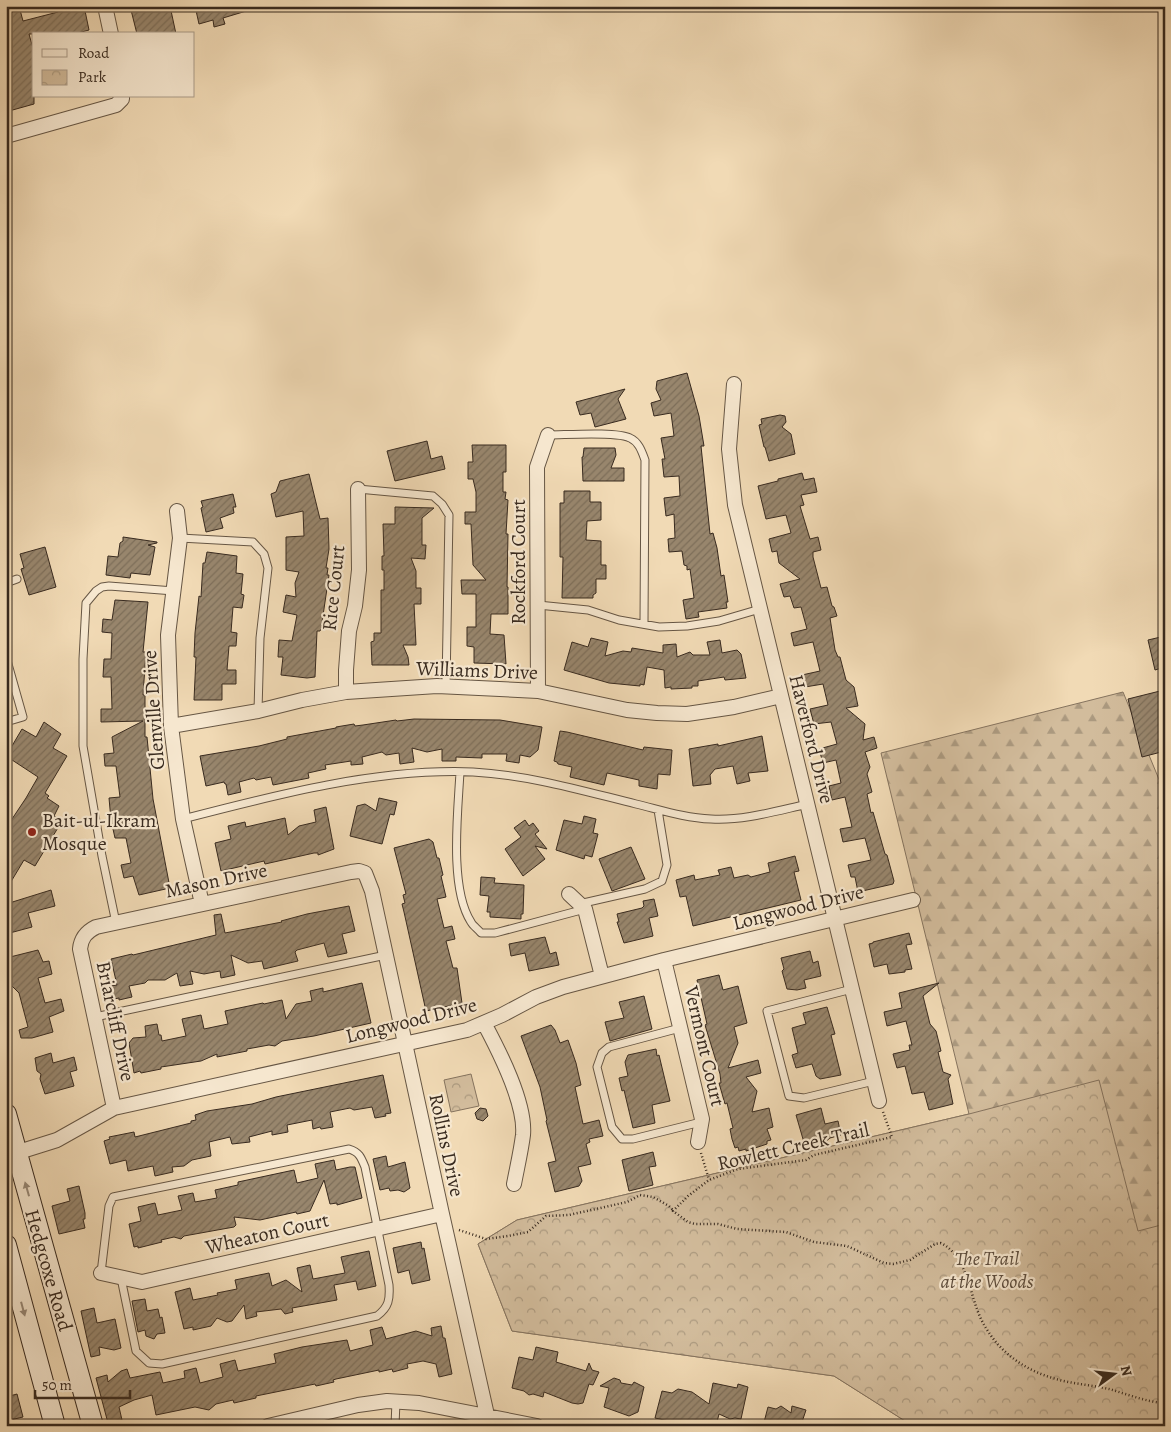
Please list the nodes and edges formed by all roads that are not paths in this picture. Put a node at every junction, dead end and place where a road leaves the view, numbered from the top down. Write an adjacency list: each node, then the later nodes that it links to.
1 (105, 6): 2 (street)
2 (111, 32)
3 (122, 98): 4 (street)
4 (6, 136)
5 (734, 384): 14 (street, Haverford Drive)
6 (548, 435): 13 (street, Rockford Court); 15 (lane)
7 (358, 489): 17 (lane); 19 (street, Rice Court)
8 (177, 511): 9 (street, Glenville Drive)
9 (180, 538): 12 (street, Glenville Drive); 21 (lane)
10 (18, 579): 11 (lane)
11 (6, 583)
12 (174, 591): 23 (street, Glenville Drive); 33 (lane)
13 (538, 605): 15 (lane); 18 (street, Rockford Court)
14 (760, 609): 15 (lane); 20 (street, Haverford Drive)
15 (644, 624)
16 (6, 656): 22 (lane)
17 (446, 686): 18 (street, Williams Drive); 19 (street, Williams Drive)
18 (538, 691): 20 (street, Williams Drive)
19 (346, 692): 21 (street, Williams Drive)
20 (781, 696): 25 (street, Haverford Drive)
21 (258, 711): 23 (street, Williams Drive)
22 (6, 722)
23 (171, 726): 27 (street, Glenville Drive)
24 (460, 772): 26 (lane); 27 (lane); 30 (lane)
25 (808, 804): 26 (lane); 32 (street, Haverford Drive)
26 (658, 810): 30 (lane)
27 (183, 819): 31 (street, Glenville Drive)
28 (365, 873): 31 (street, Mason Drive); 35 (street, Rollins Drive)
29 (913, 900): 32 (street, Longwood Drive)
30 (578, 902): 37 (street)
31 (202, 904): 33 (street, Mason Drive)
32 (835, 918): 36 (street, Longwood Drive); 38 (street, Haverford Drive)
33 (116, 923): 34 (street, Mason Drive)
34 (81, 942): 39 (street, Briarcliff Drive)
35 (386, 955): 39 (lane); 42 (street, Rollins Drive)
36 (664, 960): 37 (street, Longwood Drive); 41 (street, Vermont Court)
37 (602, 976): 40 (street, Longwood Drive)
38 (852, 989): 43 (street, Haverford Drive); 43 (lane)
39 (95, 1017): 45 (street, Briarcliff Drive)
40 (484, 1023): 42 (street, Longwood Drive); 50 (street)
41 (680, 1028): 47 (street, Vermont Court); 47 (lane)
42 (405, 1044): 45 (street, Longwood Drive); 51 (street, Rollins Drive)
43 (874, 1081): 44 (street, Haverford Drive)
44 (879, 1101)
45 (114, 1108): 49 (street, Longwood Drive)
46 (6, 1114): 49 (main road, Hedgcoxe Road)
47 (701, 1122): 48 (street, Vermont Court)
48 (698, 1142)
49 (12, 1155): 59 (main road, Hedgcoxe Road, one-way to 49)
50 (514, 1184)
51 (442, 1214): 52 (street, Wheaton Court); 57 (street, Rollins Drive)
52 (377, 1228): 54 (lane); 55 (street, Wheaton Court); 55 (lane)
53 (6, 1245): 58 (main road, Hedgcoxe Road, one-way to 58)
54 (101, 1273): 55 (street, Wheaton Court)
55 (121, 1277)
56 (396, 1401): 57 (street); 60 (street); 61 (lane)
57 (487, 1420): 62 (street)
58 (54, 1426)
59 (93, 1426)
60 (268, 1426)
61 (395, 1426)
62 (538, 1426)

